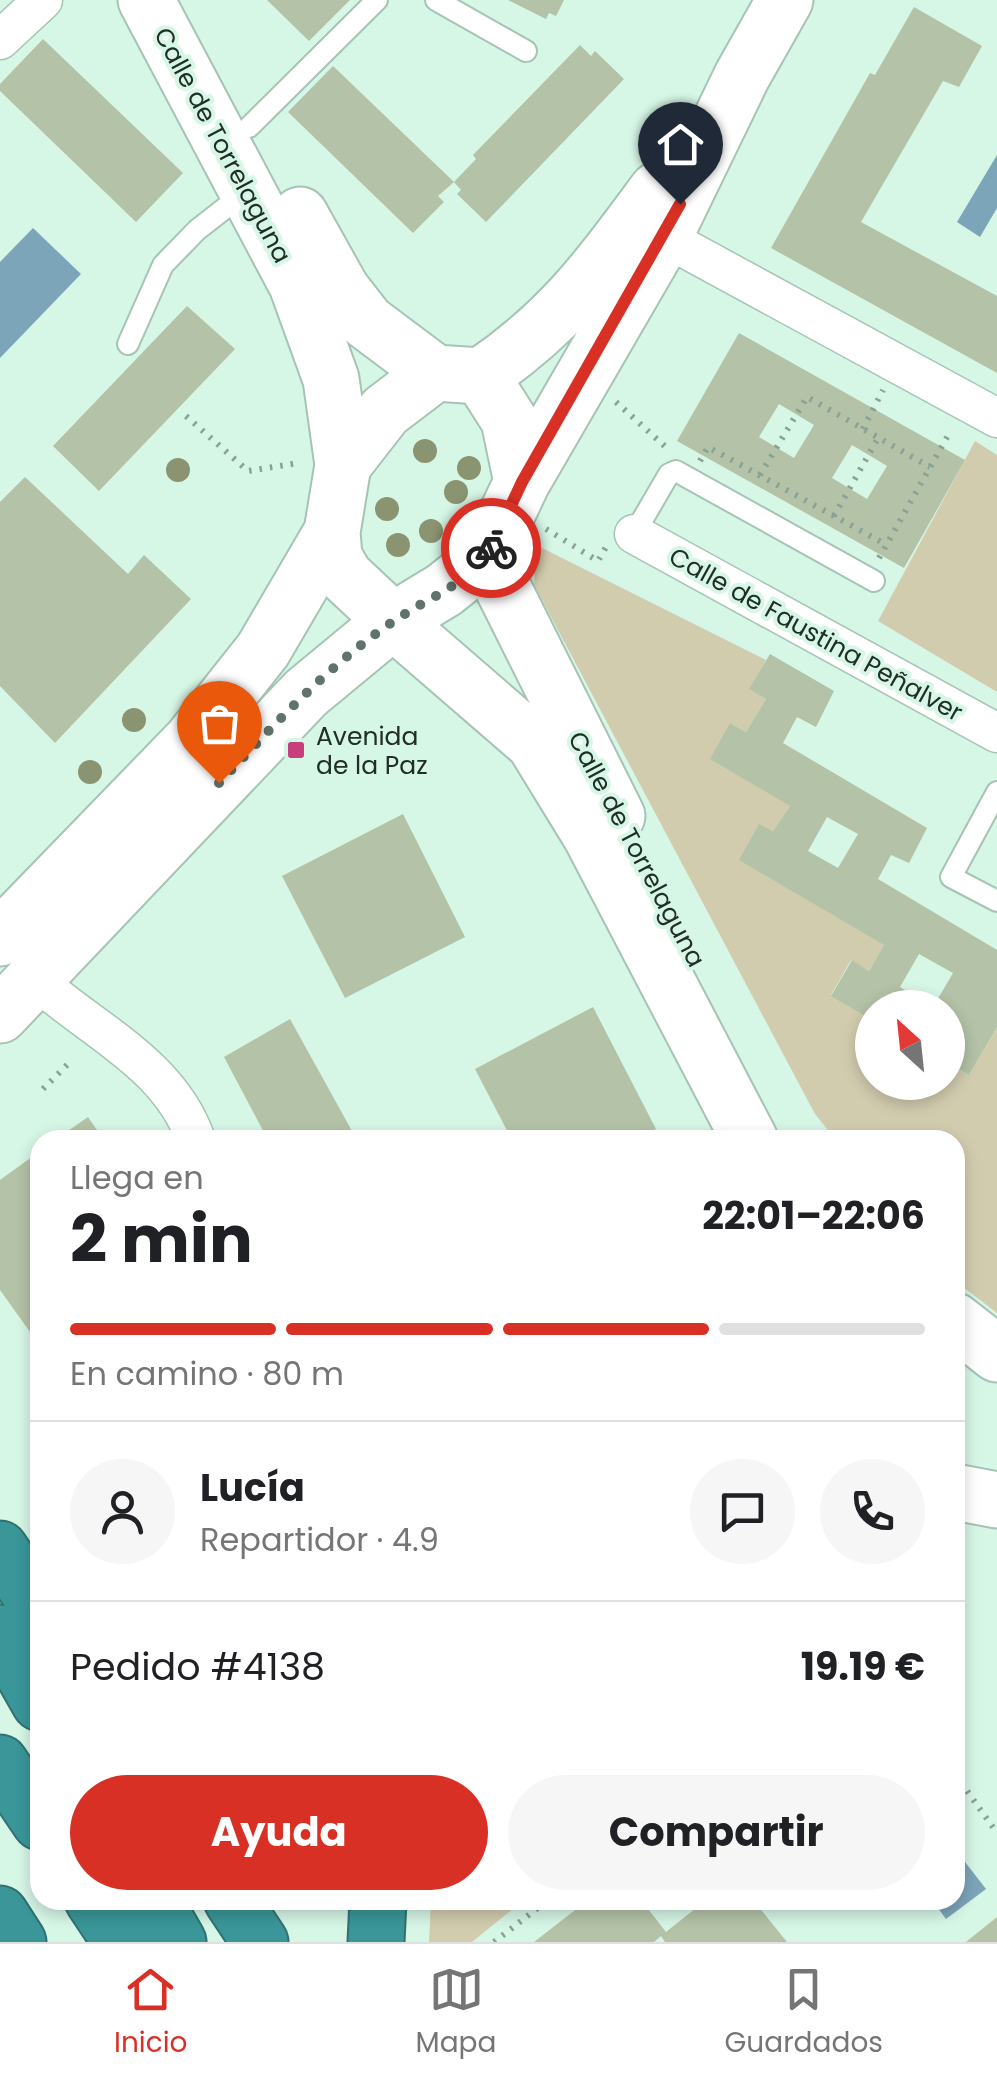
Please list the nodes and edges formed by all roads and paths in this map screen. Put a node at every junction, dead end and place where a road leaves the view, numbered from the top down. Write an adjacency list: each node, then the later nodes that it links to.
1 (43, 0): 7 (street)
2 (146, 0): 11 (main road, Calle de Torrelaguna)
3 (176, 0): 10 (main road, Calle de Torrelaguna)
4 (377, 0): 10 (lane)
5 (436, 0): 8 (lane)
6 (785, 0): 9 (main road)
7 (0, 40)
8 (526, 52)
9 (742, 76): 12 (main road); 14 (main road)
10 (249, 127): 14 (main road, Calle de Torrelaguna)
11 (248, 190): 13 (lane); 22 (main road, Calle de Torrelaguna)
12 (664, 237): 17 (street); 25 (main road)
13 (128, 344)
14 (458, 375): 22 (main road); 25 (main road)
15 (886, 385): 19 (path)
16 (186, 416): 22 (path)
17 (997, 418)
18 (954, 424): 23 (path)
19 (863, 429): 20 (path); 24 (path)
20 (878, 438): 23 (path); 26 (path)
21 (703, 456): 24 (path)
22 (320, 464): 27 (main road)
23 (930, 467): 29 (path)
24 (760, 476): 26 (path)
25 (527, 501): 31 (main road); 32 (path)
26 (834, 516): 29 (path)
27 (332, 532): 34 (main road); 38 (main road)
28 (634, 534): 33 (lane); 35 (street, Calle de Faustina Peñalver)
29 (886, 545): 30 (path)
30 (880, 555)
31 (487, 556): 34 (main road); 44 (main road, Calle de Torrelaguna)
32 (598, 561)
33 (874, 581)
34 (393, 621): 39 (main road); 43 (main road, Calle de Torrelaguna)
35 (997, 733)
36 (997, 792): 37 (lane)
37 (997, 902)
38 (0, 938)
39 (17, 997): 42 (street)
40 (70, 1062): 41 (path)
41 (43, 1089)
42 (192, 1130)
43 (745, 1130)
44 (787, 1130)
45 (965, 1329): 46 (main road)
46 (997, 1354)
47 (965, 1494): 48 (main road)
48 (997, 1500)
49 (0, 1528): 51 (highway)
50 (0, 1548): 52 (highway)
51 (30, 1561)
52 (30, 1594)
53 (0, 1633): 54 (highway)
54 (30, 1685)
55 (0, 1763): 57 (highway)
56 (965, 1788): 58 (path)
57 (30, 1807)
58 (997, 1833)
59 (100, 1910): 66 (highway)
60 (160, 1910): 67 (highway)
61 (239, 1910): 68 (highway)
62 (378, 1910): 69 (highway)
63 (535, 1910): 70 (path)
64 (0, 1914): 65 (highway)
65 (18, 1942)
66 (121, 1942)
67 (178, 1942)
68 (260, 1942)
69 (376, 1942)
70 (494, 1942)

